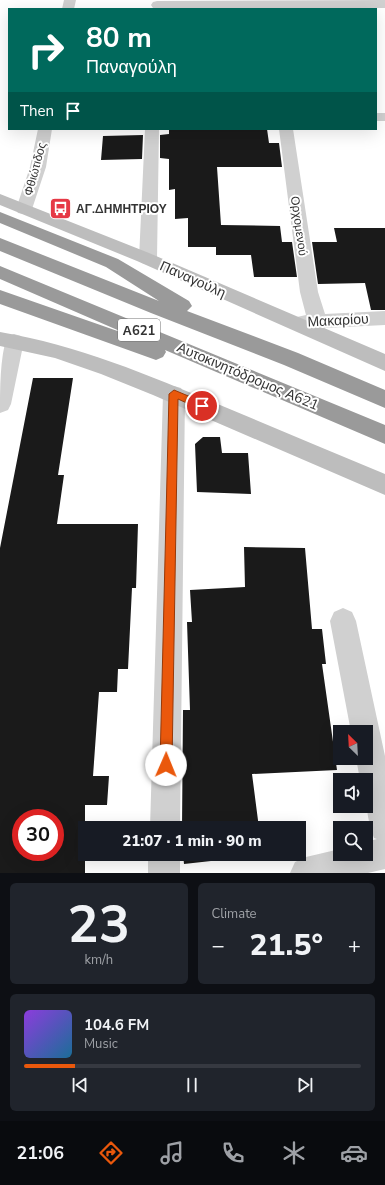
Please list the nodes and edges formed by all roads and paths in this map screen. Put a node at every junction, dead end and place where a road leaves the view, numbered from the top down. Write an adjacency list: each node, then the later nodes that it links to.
1 (385, 4): 3 (street)
2 (157, 5): 3 (street)
3 (273, 5)
4 (45, 130): 8 (street, Φθιώτιδος)
5 (152, 130): 11 (street)
6 (286, 130): 15 (street, Ορχομενού)
7 (0, 199): 8 (main road, Παναγούλη)
8 (24, 209): 11 (main road, Παναγούλη)
9 (0, 217): 17 (highway)
10 (0, 244): 17 (highway, Αυτοκινητόδρομος Α621 / Α621)
11 (148, 259): 16 (main road, Παναγούλη)
12 (0, 272): 20 (highway, Αυτοκινητόδρομος Α621 / Α621)
13 (0, 298): 20 (highway)
14 (385, 318): 15 (street, Μακαρίου)
15 (318, 321): 16 (street, Μακαρίου)
16 (291, 323): 19 (main road, Παναγούλη)
17 (227, 334): 22 (highway, Αυτοκινητόδρομος Α621 / Α621)
18 (7, 340): 21 (main road); 23 (street)
19 (385, 363)
20 (278, 389): 24 (highway, Αυτοκινητόδρομος Α621 / Α621)
21 (174, 394): 25 (main road); 29 (street)
22 (385, 399)
23 (0, 404)
24 (385, 435)
25 (385, 485)
26 (343, 621): 27 (street)
27 (364, 725)
28 (372, 765): 30 (street)
29 (165, 821)
30 (385, 827)
31 (385, 853): 34 (street)
32 (164, 861): 33 (street)
33 (164, 873)
34 (306, 873)

